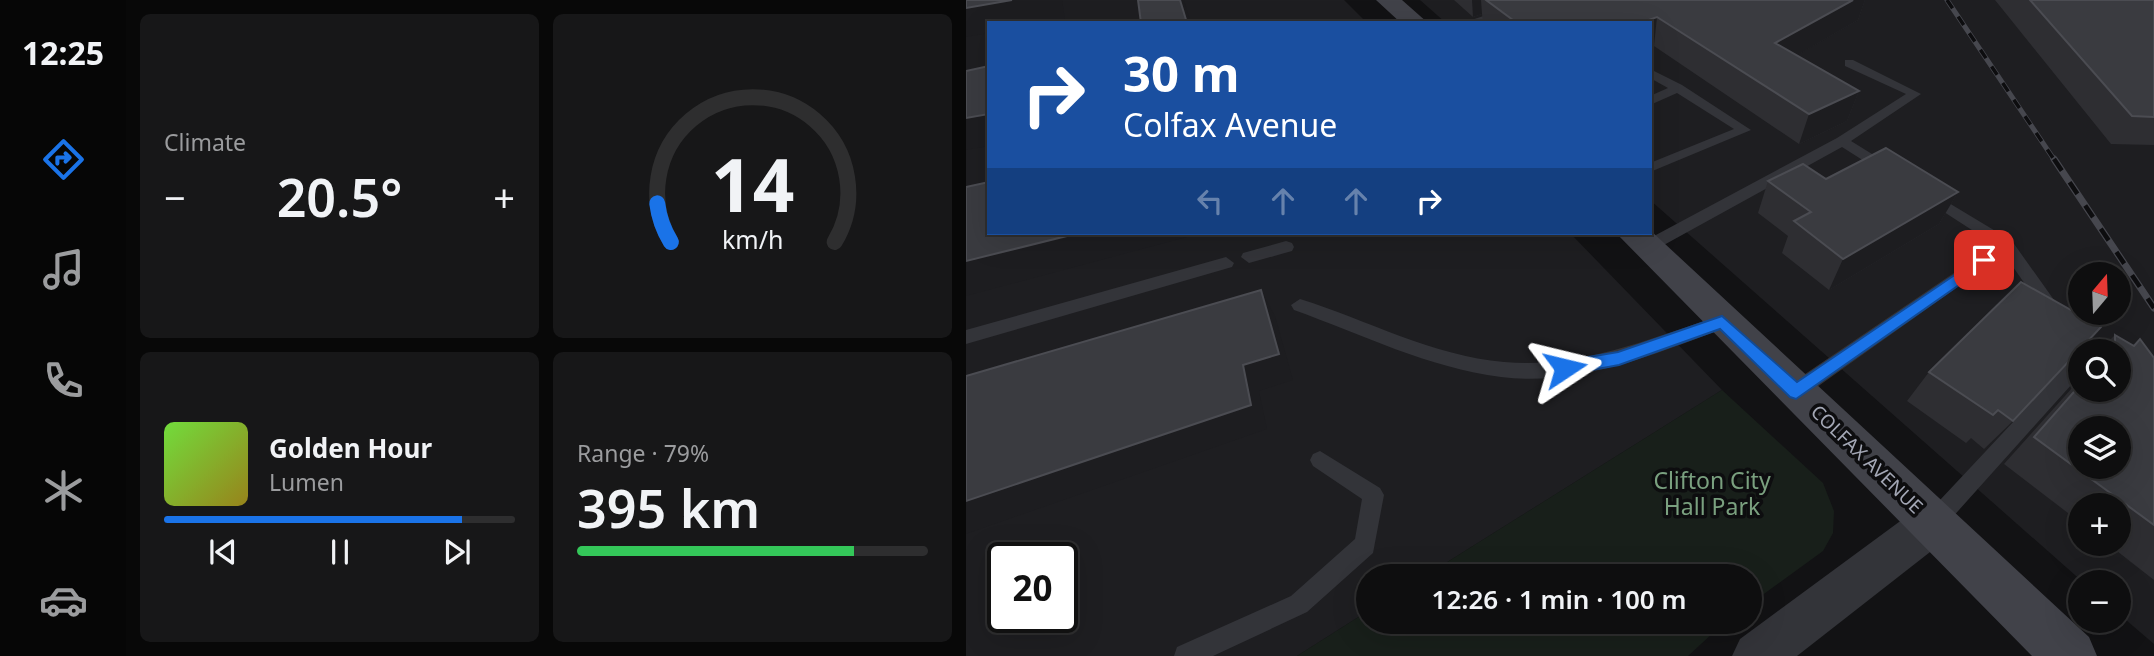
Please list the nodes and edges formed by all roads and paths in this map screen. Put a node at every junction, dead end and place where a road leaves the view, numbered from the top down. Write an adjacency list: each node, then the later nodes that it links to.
1 (1388, 0): 3 (street)
2 (1544, 0): 4 (lane)
3 (1414, 21)
4 (1473, 21)
5 (1849, 62): 9 (lane)
6 (1652, 75): 7 (lane)
7 (1678, 88): 8 (lane); 10 (lane)
8 (1652, 100)
9 (1842, 141): 11 (lane); 13 (lane)
10 (1652, 167)
11 (1652, 234)
12 (1640, 240): 18 (street, COLFAX AVENUE)
13 (2006, 245): 20 (lane); 22 (lane)
14 (1286, 247): 15 (lane)
15 (1249, 257)
16 (1226, 264): 19 (lane)
17 (1300, 304): 18 (lane)
18 (1722, 322): 22 (street, COLFAX AVENUE)
19 (966, 337)
20 (2073, 339)
21 (2068, 375): 24 (lane)
22 (1796, 391): 24 (street, COLFAX AVENUE)
23 (1320, 460): 25 (lane)
24 (1933, 523): 26 (street); 27 (street, COLFAX AVENUE)
25 (1186, 656)
26 (1757, 656)
27 (2070, 656)

